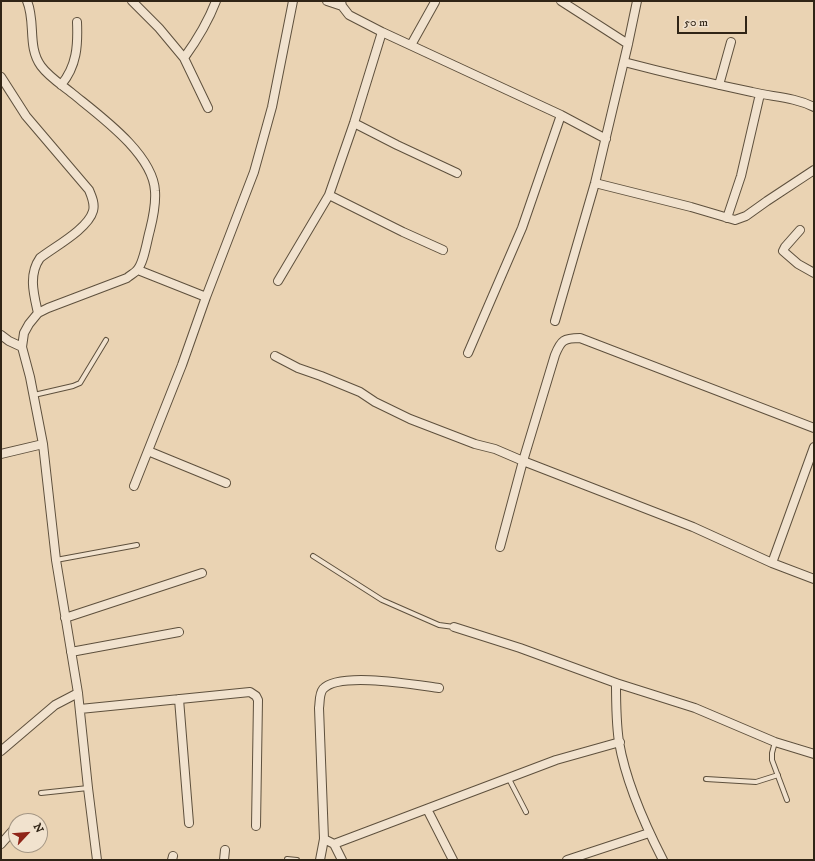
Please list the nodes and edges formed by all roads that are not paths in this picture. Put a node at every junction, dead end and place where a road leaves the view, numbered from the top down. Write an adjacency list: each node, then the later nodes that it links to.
1 (27, 1): 18 (street)
2 (132, 1): 15 (street)
3 (216, 1): 15 (street)
4 (293, 1): 36 (street)
5 (327, 1): 9 (street)
6 (561, 1): 13 (street)
7 (637, 1): 13 (street)
8 (435, 2): 14 (street)
9 (342, 4): 11 (street)
10 (78, 22): 18 (street)
11 (382, 32): 14 (street); 24 (street)
12 (731, 42): 19 (street)
13 (628, 44): 16 (street)
14 (411, 45): 23 (street)
15 (184, 58): 22 (street)
16 (624, 62): 19 (street); 25 (street)
17 (1, 78): 37 (street)
18 (61, 84): 33 (street)
19 (719, 85): 20 (street)
20 (760, 94): 21 (street); 30 (street)
21 (814, 107)
22 (208, 108)
23 (562, 115): 25 (street); 42 (street)
24 (354, 123): 27 (street); 29 (street)
25 (606, 139): 28 (street)
26 (814, 170): 30 (street)
27 (457, 173)
28 (595, 183): 30 (street); 38 (street)
29 (329, 195): 32 (street); 35 (street)
30 (727, 218)
31 (800, 230): 34 (street)
32 (443, 250)
33 (138, 270): 36 (street); 37 (street)
34 (814, 272)
35 (278, 281)
36 (206, 297): 48 (street)
37 (38, 313): 41 (street)
38 (555, 321)
39 (1, 335): 41 (street)
40 (106, 340): 44 (lane)
41 (22, 347): 44 (street)
42 (468, 353)
43 (275, 356): 50 (street)
44 (34, 395): 46 (street)
45 (814, 428): 50 (street)
46 (43, 444): 49 (street); 56 (street)
47 (814, 447): 57 (street)
48 (148, 451): 51 (street); 52 (street)
49 (1, 454)
50 (523, 462): 54 (street); 57 (street)
51 (226, 483)
52 (134, 486)
53 (137, 545): 56 (lane)
54 (500, 547)
55 (313, 556): 61 (lane)
56 (56, 560): 60 (street)
57 (772, 563): 59 (street)
58 (202, 573): 60 (street)
59 (814, 579)
60 (65, 618): 63 (street)
61 (454, 627): 64 (street)
62 (179, 632): 63 (street)
63 (71, 652): 66 (street)
64 (616, 683): 69 (street); 70 (street)
65 (438, 688): 85 (street)
66 (78, 694): 68 (street); 71 (street)
67 (179, 699): 68 (street); 81 (street); 82 (street)
68 (80, 709): 76 (street)
69 (620, 742): 74 (street); 83 (street)
70 (775, 742): 72 (street); 73 (lane)
71 (1, 751)
72 (814, 754)
73 (778, 775): 75 (lane); 78 (lane)
74 (508, 778): 79 (street); 80 (lane)
75 (706, 779)
76 (88, 788): 77 (lane); 90 (street)
77 (41, 793)
78 (787, 800)
79 (427, 809): 87 (street); 95 (street)
80 (526, 812)
81 (189, 823)
82 (256, 826)
83 (649, 833): 96 (street); 97 (street)
84 (8, 836): 86 (street)
85 (324, 839): 87 (street); 93 (street)
86 (1, 844)
87 (334, 844): 94 (street)
88 (225, 850): 91 (street)
89 (287, 859): 92 (lane)
90 (97, 860)
91 (224, 860)
92 (297, 860)
93 (320, 860)
94 (342, 860)
95 (453, 860)
96 (567, 860)
97 (664, 860)

